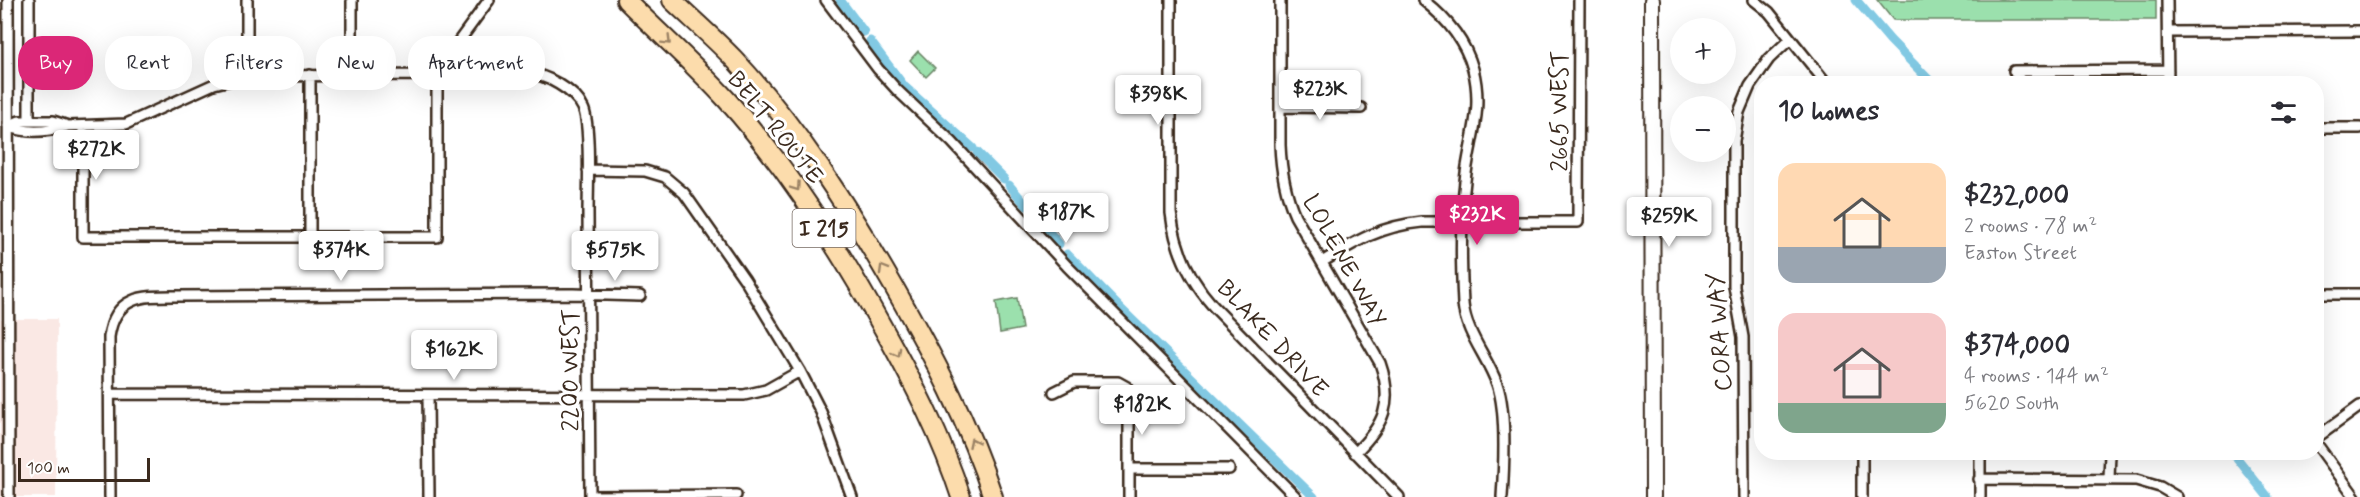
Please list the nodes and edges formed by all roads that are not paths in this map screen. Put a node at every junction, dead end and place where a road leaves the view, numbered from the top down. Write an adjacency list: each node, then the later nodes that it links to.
1 (8, 0): 37 (street)
2 (29, 0): 36 (street)
3 (247, 0): 18 (street)
4 (352, 0): 19 (street)
5 (489, 0): 20 (street)
6 (626, 0): 73 (highway, BELT ROUTE / I 215, one-way to 73)
7 (672, 0): 74 (highway, BELT ROUTE / I 215, one-way to 7)
8 (826, 0): 76 (street)
9 (1171, 0): 58 (street, BLAKE DRIVE)
10 (1280, 0): 34 (street, LOLENE WAY)
11 (1423, 0): 43 (street)
12 (1579, 0): 43 (street, 2665 WEST)
13 (1653, 0): 79 (main road)
14 (1754, 0): 21 (street)
15 (2167, 0): 17 (street)
16 (2360, 31): 17 (street)
17 (2168, 32): 22 (street)
18 (247, 36)
19 (352, 36)
20 (463, 36)
21 (1790, 39): 26 (street, CORA WAY); 27 (street)
22 (2169, 70): 28 (street); 29 (street)
23 (304, 75): 24 (street)
24 (310, 75): 25 (street); 44 (street)
25 (316, 75)
26 (1757, 76)
27 (1820, 76)
28 (2017, 76)
29 (2169, 76)
30 (545, 77): 42 (street, 2200 WEST)
31 (1754, 81): 80 (street, CORA WAY)
32 (204, 89): 39 (street)
33 (436, 90): 44 (street)
34 (1280, 108): 35 (street); 45 (street, LOLENE WAY)
35 (1361, 108)
36 (29, 121): 37 (street); 38 (street)
37 (8, 126): 38 (street); 50 (street)
38 (68, 126): 39 (street)
39 (82, 126): 44 (street)
40 (2324, 128): 41 (street)
41 (2360, 128)
42 (588, 170): 48 (street, 2200 WEST); 51 (street)
43 (1463, 222): 45 (street); 78 (street)
44 (310, 237)
45 (1322, 262): 58 (street, LOLENE WAY)
46 (2324, 294): 47 (street)
47 (2360, 294)
48 (589, 295): 49 (street); 53 (street); 55 (street, 2200 WEST)
49 (640, 296)
50 (5, 325): 69 (street)
51 (800, 371): 55 (street); 72 (street)
52 (1054, 392): 63 (street)
53 (110, 394): 54 (street); 70 (street)
54 (428, 395): 55 (street); 71 (street)
55 (589, 395): 68 (street, 2200 WEST)
56 (2360, 406): 57 (street)
57 (2324, 432)
58 (1355, 453): 77 (street, BLAKE DRIVE)
59 (2324, 454): 84 (street)
60 (1862, 460): 81 (street)
61 (1980, 460): 65 (street)
62 (2110, 460): 66 (street)
63 (1129, 469): 64 (street); 75 (street)
64 (1228, 469)
65 (1979, 479): 66 (street); 82 (street)
66 (2109, 479): 83 (street)
67 (736, 495): 68 (street)
68 (590, 496)
69 (9, 497)
70 (110, 497)
71 (429, 497)
72 (852, 497)
73 (961, 497)
74 (993, 497)
75 (1129, 497)
76 (1296, 497)
77 (1399, 497)
78 (1502, 497)
79 (1653, 497)
80 (1744, 497)
81 (1862, 497)
82 (1980, 497)
83 (2177, 497)
84 (2355, 497)

